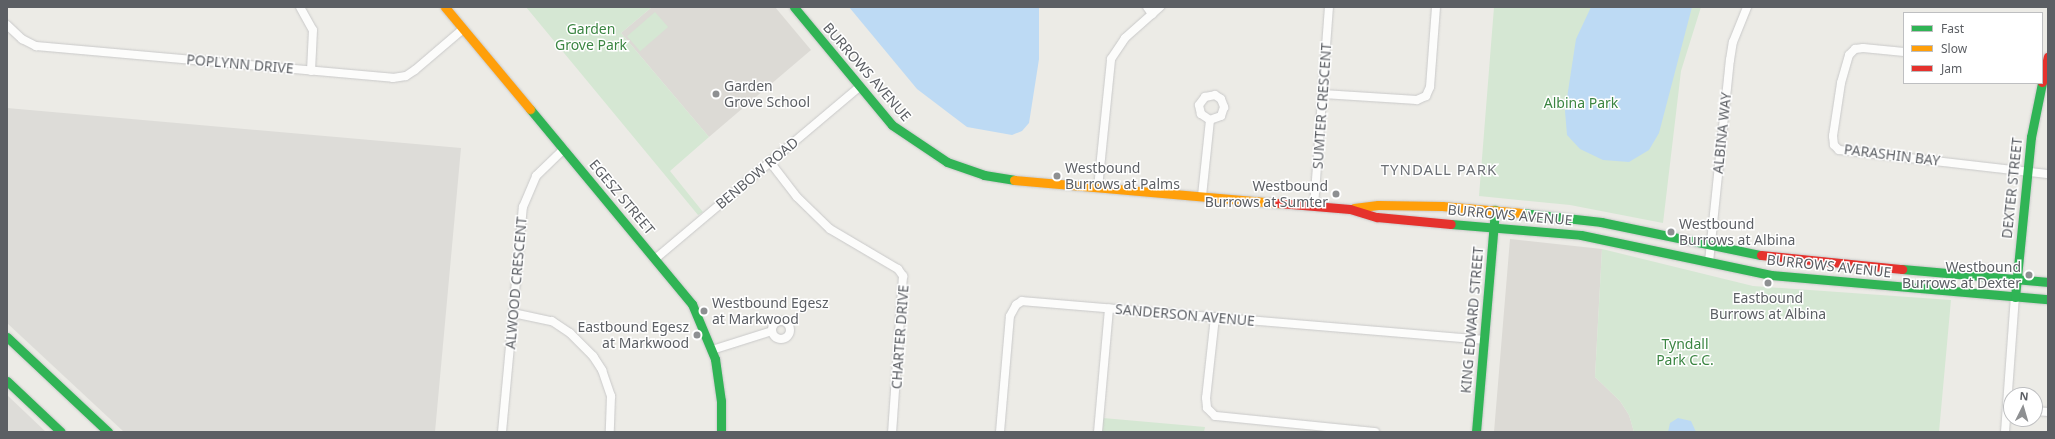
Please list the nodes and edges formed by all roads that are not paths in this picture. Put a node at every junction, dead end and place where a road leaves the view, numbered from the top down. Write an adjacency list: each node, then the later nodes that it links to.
1 (300, 7): 14 (street)
2 (445, 7): 10 (street, EGESZ STREET)
3 (794, 7): 16 (street, BURROWS AVENUE)
4 (1160, 7): 8 (street)
5 (1329, 7): 17 (street, SUMTER CRESCENT)
6 (1436, 7): 17 (street)
7 (1747, 7): 29 (street, ALBINA WAY)
8 (1150, 10): 23 (street)
9 (7, 25): 14 (street, POPLYNN DRIVE)
10 (463, 29): 14 (street, POPLYNN DRIVE); 19 (street, EGESZ STREET)
11 (1903, 52): 21 (street, PARASHIN BAY)
12 (2048, 57): 13 (street, DEXTER STREET)
13 (2044, 67)
14 (311, 71)
15 (2042, 84): 21 (street, DEXTER STREET)
16 (859, 87): 20 (street, BENBOW ROAD); 23 (street, BURROWS AVENUE)
17 (1323, 94): 25 (street, SUMTER CRESCENT)
18 (1210, 120): 24 (street)
19 (564, 149): 30 (street, EGESZ STREET); 37 (street, ALWOOD CRESCENT)
20 (770, 162): 30 (street, BENBOW ROAD); 50 (street, CHARTER DRIVE)
21 (2028, 172): 22 (street); 32 (street, DEXTER STREET)
22 (2048, 174)
23 (1098, 188): 24 (street, BURROWS AVENUE)
24 (1202, 196): 25 (street, BURROWS AVENUE)
25 (1314, 206): 26 (street, BURROWS AVENUE)
26 (1350, 209): 27 (street, BURROWS AVENUE); 28 (street, BURROWS AVENUE)
27 (1495, 210): 28 (street, KING EDWARD STREET); 29 (street, BURROWS AVENUE)
28 (1494, 229): 31 (street, BURROWS AVENUE); 41 (street, KING EDWARD STREET)
29 (1711, 245): 31 (street, ALBINA WAY); 32 (street, BURROWS AVENUE)
30 (655, 259): 42 (street, EGESZ STREET)
31 (1709, 262): 34 (street, BURROWS AVENUE)
32 (2017, 280): 33 (street, BURROWS AVENUE); 34 (street, DEXTER STREET)
33 (2048, 282)
34 (2015, 297): 35 (street, BURROWS AVENUE); 44 (street)
35 (2048, 299)
36 (1109, 308): 38 (street, SANDERSON AVENUE); 51 (street, SANDERSON AVENUE); 52 (street)
37 (513, 313): 47 (street, ALWOOD CRESCENT); 48 (street)
38 (1215, 317): 41 (street, SANDERSON AVENUE); 53 (street)
39 (772, 331): 42 (street)
40 (7, 337): 45 (street)
41 (1484, 340): 54 (street, KING EDWARD STREET)
42 (712, 350): 49 (street, EGESZ STREET)
43 (7, 380): 46 (street)
44 (2010, 387)
45 (102, 430)
46 (61, 432)
47 (502, 432)
48 (610, 432)
49 (721, 432)
50 (892, 432)
51 (1000, 432)
52 (1098, 432)
53 (1375, 432)
54 (1476, 432)

